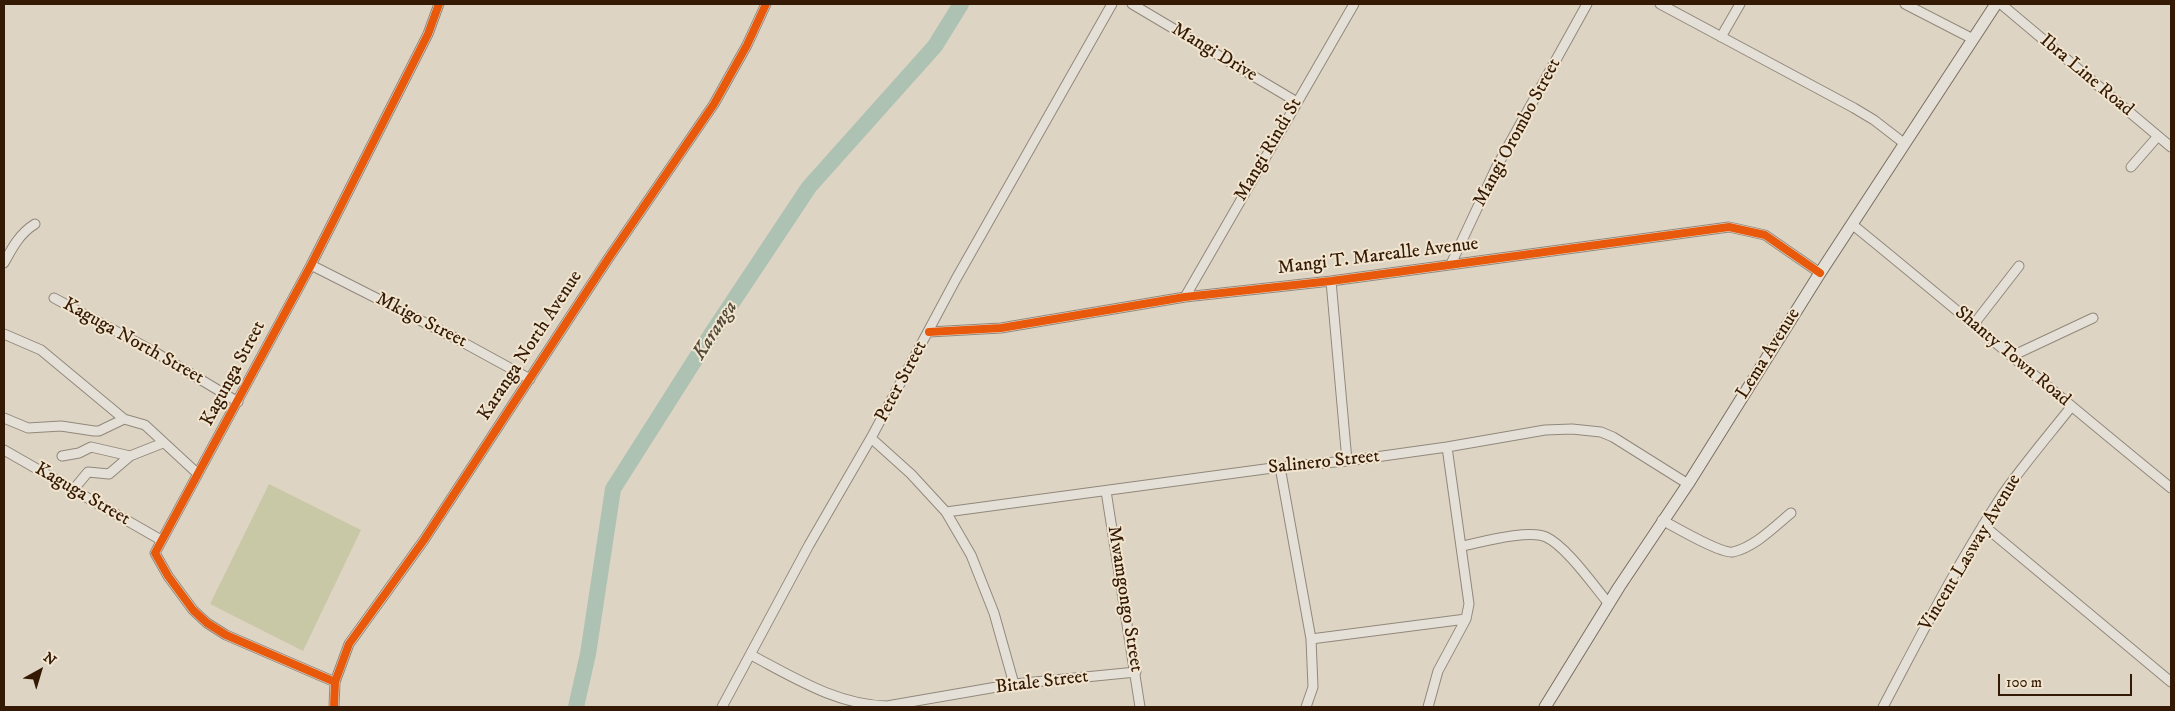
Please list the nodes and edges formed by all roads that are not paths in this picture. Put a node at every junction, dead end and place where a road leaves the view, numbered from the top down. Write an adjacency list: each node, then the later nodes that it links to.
1 (439, 4): 23 (street, Kagunga Street)
2 (766, 4): 34 (street, Karanga North Avenue)
3 (1112, 4): 31 (street, Peter Street)
4 (1132, 4): 14 (street, Mangi Drive)
5 (1354, 4): 14 (street, Mangi Rindi St)
6 (1587, 4): 22 (street, Mangi Orombo Street)
7 (1660, 4): 12 (street)
8 (1740, 4): 12 (street)
9 (1905, 4): 13 (street)
10 (1996, 4): 13 (main road, Lema Avenue)
11 (2001, 4): 15 (street, Ibra Line Road)
12 (1721, 37): 16 (street)
13 (1973, 39): 16 (main road, Lema Avenue)
14 (1297, 102): 27 (street, Mangi Rindi St)
15 (2158, 136): 17 (street, Ibra Line Road); 18 (street)
16 (1905, 144): 20 (main road, Lema Avenue)
17 (2171, 148)
18 (2131, 167)
19 (35, 224): 21 (street)
20 (1853, 225): 25 (main road, Lema Avenue); 30 (street, Shanty Town Road)
21 (4, 263)
22 (1451, 264): 25 (street, Mangi T. Marealle Avenue); 26 (street, Mangi T. Marealle Avenue)
23 (311, 265): 34 (street, Mkigo Street); 35 (street, Kagunga Street)
24 (2019, 266): 30 (street)
25 (1820, 274): 48 (main road, Lema Avenue)
26 (1331, 280): 27 (street, Mangi T. Marealle Avenue); 45 (street)
27 (1185, 297): 31 (street, Mangi T. Marealle Avenue)
28 (54, 298): 35 (street, Kaguga North Street)
29 (2093, 318): 33 (street)
30 (1974, 324): 33 (street, Shanty Town Road)
31 (929, 332): 39 (street, Peter Street)
32 (4, 334): 38 (street)
33 (2012, 356): 36 (street, Shanty Town Road)
34 (530, 379): 63 (street, Karanga North Avenue)
35 (238, 402): 47 (street, Kagunga Street)
36 (2071, 407): 49 (street, Shanty Town Road); 55 (street, Vincent Lasway Avenue)
37 (4, 418): 38 (street)
38 (124, 419): 40 (street)
39 (872, 438): 52 (street); 61 (street, Peter Street)
40 (163, 443): 44 (street); 47 (street)
41 (1447, 448): 45 (street, Salinero Street); 48 (street, Salinero Street); 57 (street)
42 (4, 450): 50 (street, Kaguga Street)
43 (62, 456): 44 (street)
44 (130, 456): 50 (street)
45 (1348, 461): 46 (street, Salinero Street)
46 (1280, 467): 51 (street, Salinero Street); 60 (street)
47 (198, 474): 56 (street, Kagunga Street)
48 (1688, 484): 54 (main road, Lema Avenue)
49 (2171, 488)
50 (73, 490): 56 (street, Kaguga Street)
51 (1106, 491): 52 (street, Salinero Street); 62 (street, Mwamgongo Street)
52 (946, 512): 65 (street)
53 (1791, 513): 54 (street)
54 (1662, 520): 58 (main road, Lema Avenue)
55 (1983, 525): 64 (street); 72 (street, Vincent Lasway Avenue)
56 (161, 540): 63 (street, Kagunga Street)
57 (1462, 546): 58 (street); 59 (street)
58 (1609, 604): 71 (main road, Lema Avenue)
59 (1466, 619): 60 (street); 70 (street)
60 (1311, 639): 69 (street)
61 (751, 654): 65 (street, Bitale Street); 67 (street, Peter Street)
62 (1136, 672): 65 (street, Bitale Street); 68 (street, Mwamgongo Street)
63 (335, 682): 66 (street, Karanga North Avenue)
64 (2171, 682)
65 (1014, 684)
66 (334, 707)
67 (722, 707)
68 (1140, 707)
69 (1306, 707)
70 (1428, 707)
71 (1545, 707)
72 (1882, 707)

